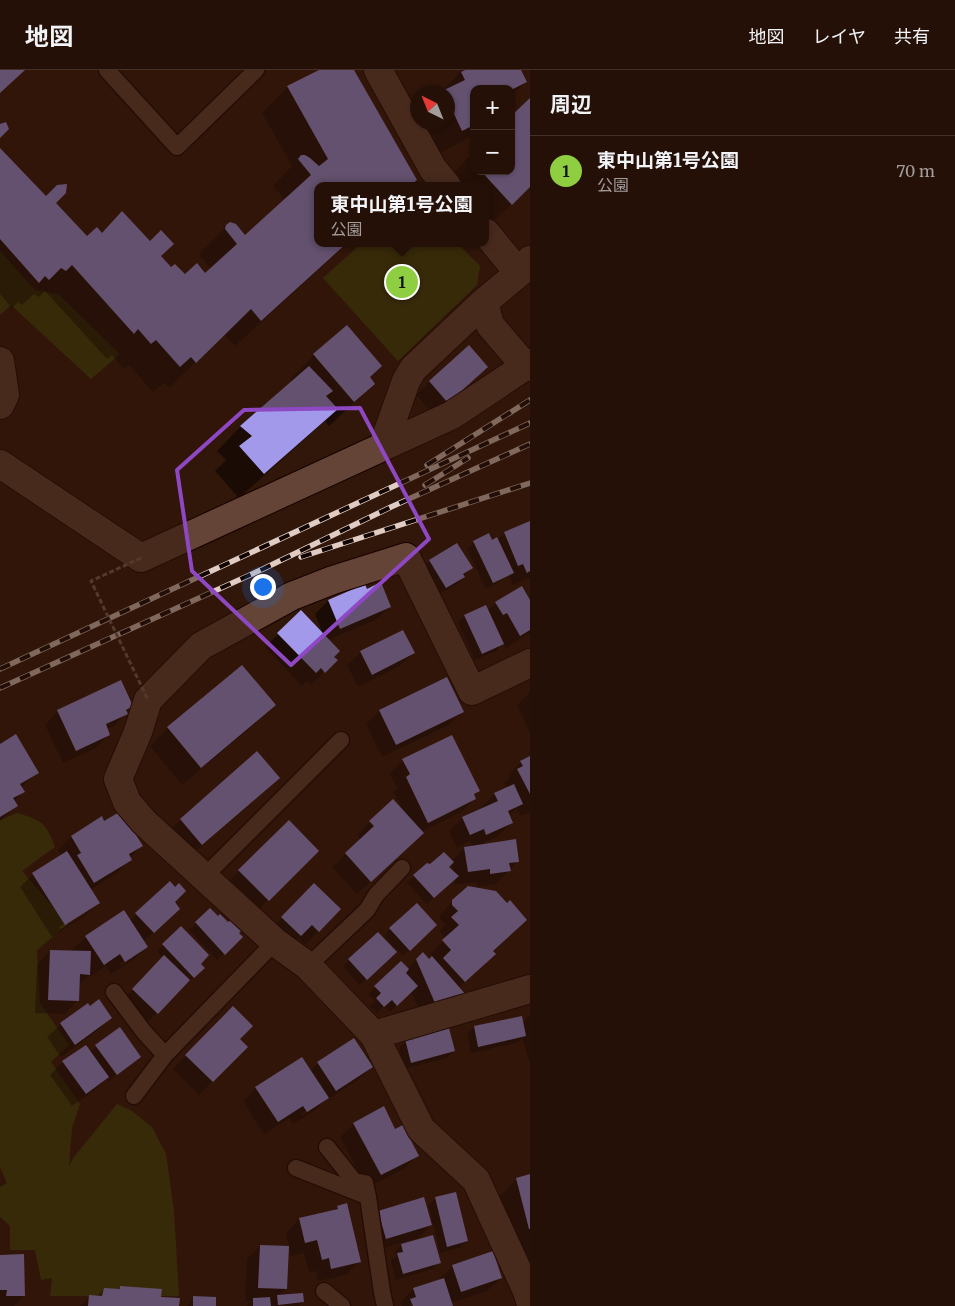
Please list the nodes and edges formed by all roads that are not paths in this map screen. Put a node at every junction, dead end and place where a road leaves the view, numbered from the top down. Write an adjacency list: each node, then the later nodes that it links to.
1 (107, 70): 2 (lane)
2 (256, 70)
3 (378, 70): 4 (street)
4 (444, 182)
5 (489, 236): 6 (street)
6 (524, 267): 7 (street)
7 (484, 302): 9 (street); 11 (street)
8 (0, 361): 10 (street)
9 (528, 365): 11 (street)
10 (0, 405)
11 (383, 446): 12 (street)
12 (0, 464)
13 (530, 663): 16 (street)
14 (341, 740): 16 (lane)
15 (402, 868): 18 (lane)
16 (204, 877): 17 (street)
17 (275, 942): 18 (street); 22 (lane)
18 (308, 966): 21 (street)
19 (530, 990): 21 (street)
20 (114, 992): 22 (lane)
21 (374, 1035): 28 (street)
22 (165, 1055): 23 (lane)
23 (134, 1096)
24 (327, 1147): 26 (lane)
25 (296, 1168): 26 (lane)
26 (368, 1197): 30 (lane)
27 (324, 1291): 29 (lane)
28 (530, 1301)
29 (342, 1306)
30 (385, 1306)

